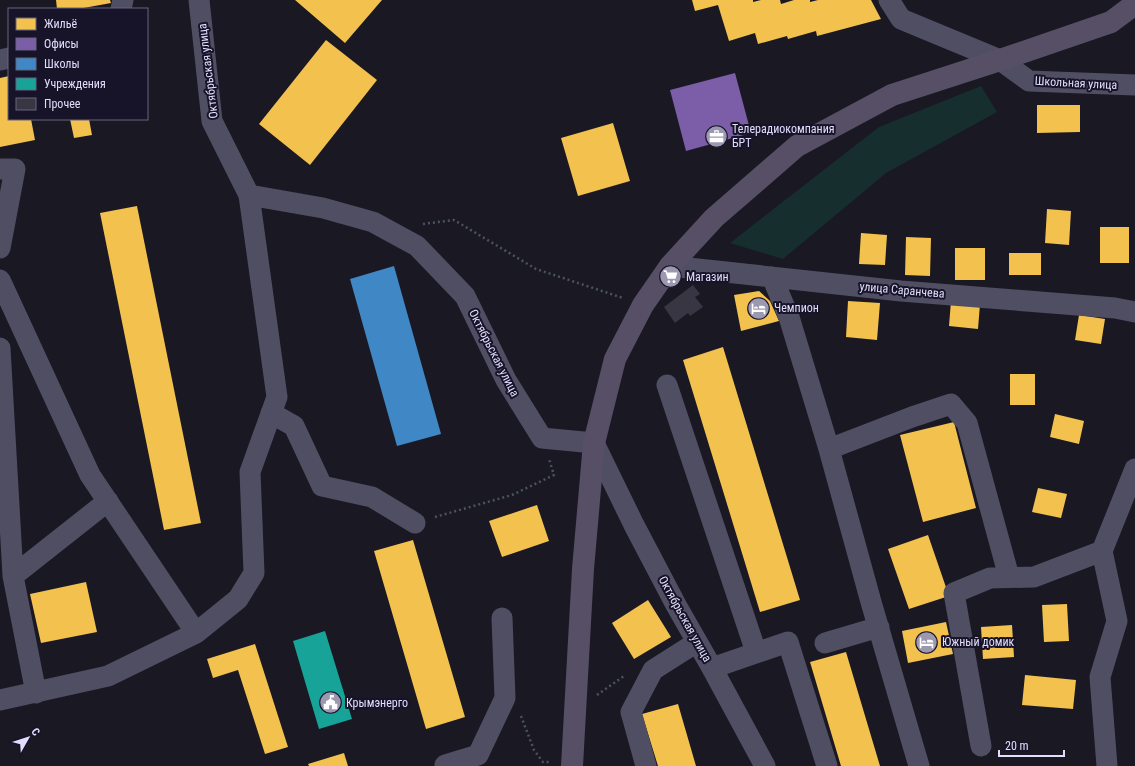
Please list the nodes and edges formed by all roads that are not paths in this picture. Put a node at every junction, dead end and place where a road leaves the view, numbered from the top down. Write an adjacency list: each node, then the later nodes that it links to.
1 (199, 0): 7 (street, Октябрьская улица)
2 (889, 0): 4 (street, Школьная улица)
3 (1135, 4): 4 (main road)
4 (1000, 60): 5 (street, Школьная улица); 9 (main road)
5 (1135, 85)
6 (0, 169): 8 (street)
7 (249, 196): 15 (street); 16 (street, Октябрьская улица)
8 (0, 248)
9 (670, 266): 10 (street, улица Саранчева); 16 (main road)
10 (772, 277): 12 (street, улица Саранчева); 17 (street)
11 (0, 280): 19 (street)
12 (1135, 312)
13 (0, 348): 22 (street)
14 (666, 385): 30 (street)
15 (271, 413): 20 (street); 27 (street)
16 (594, 443): 28 (street, Октябрьская улица); 36 (main road)
17 (830, 448): 23 (street); 26 (street)
18 (1135, 469): 21 (street)
19 (108, 501): 22 (street); 27 (street)
20 (415, 523)
21 (1102, 551): 23 (street); 25 (street)
22 (13, 576): 32 (street)
23 (1009, 577): 34 (street)
24 (502, 618): 35 (street)
25 (1126, 622): 41 (street)
26 (879, 627): 29 (street); 40 (street)
27 (196, 633): 32 (street)
28 (697, 642): 31 (street, Октябрьская улица); 37 (street)
29 (824, 643)
30 (756, 652): 31 (street); 39 (street)
31 (712, 668): 38 (street, Октябрьская улица)
32 (36, 693): 33 (street)
33 (0, 700)
34 (980, 746)
35 (445, 765)
36 (572, 766)
37 (646, 766)
38 (765, 766)
39 (827, 766)
40 (918, 766)
41 (1107, 766)

